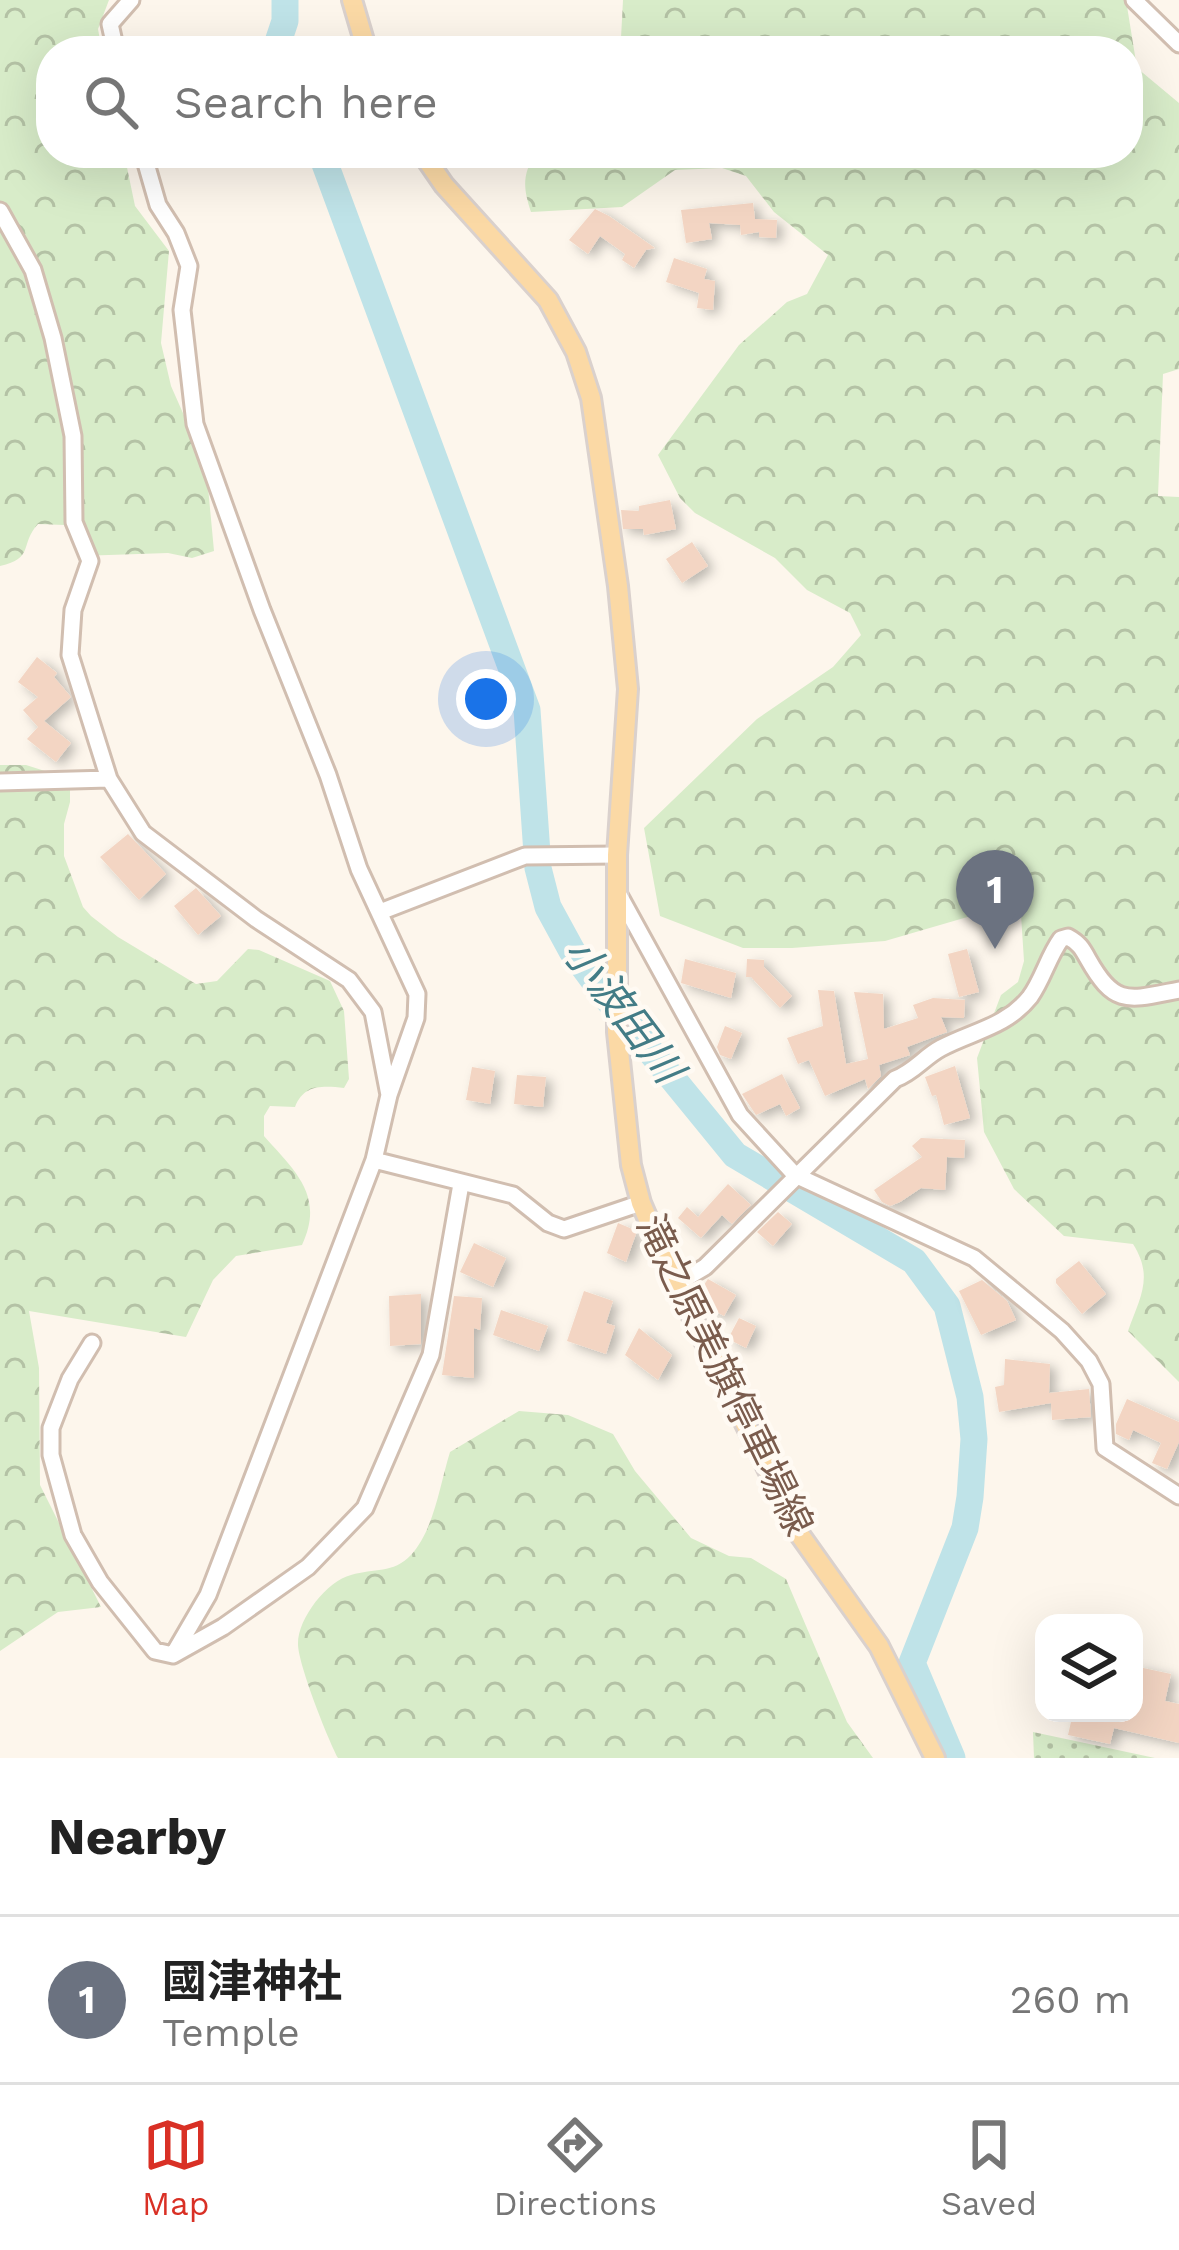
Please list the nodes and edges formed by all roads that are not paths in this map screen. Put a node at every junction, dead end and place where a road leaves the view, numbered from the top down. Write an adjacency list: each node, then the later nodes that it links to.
1 (131, 0): 4 (street)
2 (352, 0): 5 (main road)
3 (1135, 0): 6 (street)
4 (113, 36)
5 (363, 36)
6 (1179, 44)
7 (147, 168): 14 (street)
8 (432, 168): 12 (main road, 滝之原美旗停車場線)
9 (0, 212): 10 (street)
10 (109, 779): 11 (street); 16 (street)
11 (0, 782)
12 (617, 855): 13 (main road, 滝之原美旗停車場線); 14 (street)
13 (618, 892): 18 (street); 20 (main road, 滝之原美旗停車場線)
14 (380, 912): 16 (street)
15 (1179, 990): 18 (street)
16 (389, 1096): 17 (street)
17 (374, 1160): 19 (street); 24 (street)
18 (793, 1177): 21 (street); 23 (street)
19 (461, 1184): 20 (street); 24 (street)
20 (641, 1203): 21 (main road, 滝之原美旗停車場線)
21 (676, 1284): 25 (main road, 滝之原美旗停車場線)
22 (92, 1343): 24 (street)
23 (1179, 1496)
24 (173, 1655)
25 (935, 1758)

